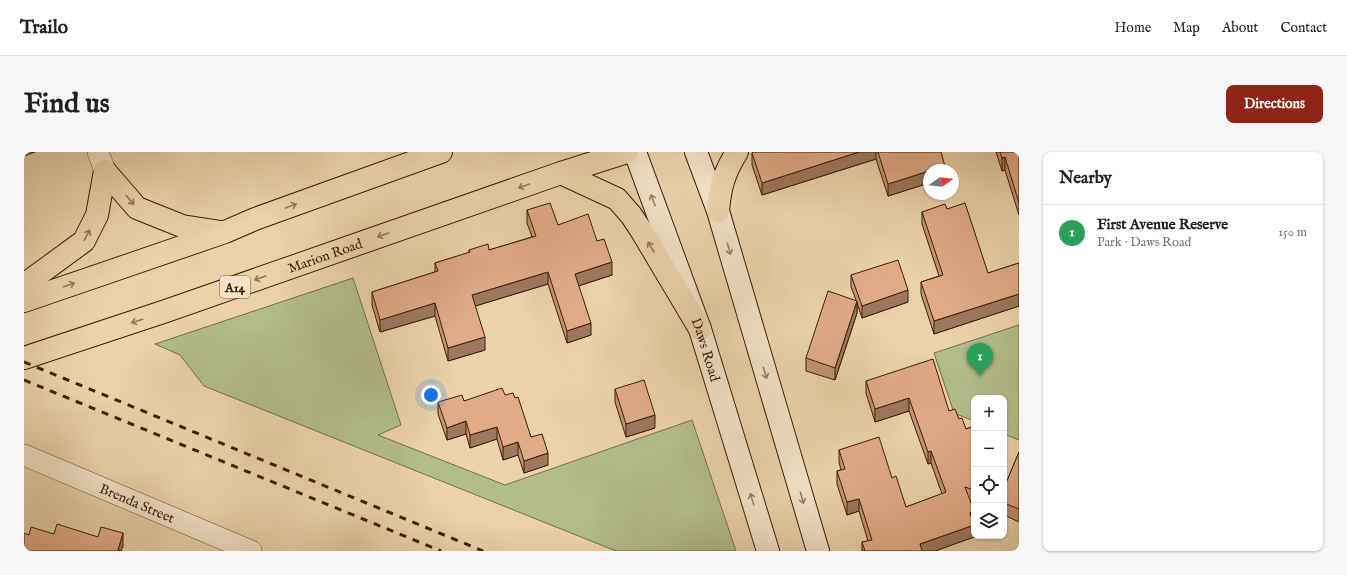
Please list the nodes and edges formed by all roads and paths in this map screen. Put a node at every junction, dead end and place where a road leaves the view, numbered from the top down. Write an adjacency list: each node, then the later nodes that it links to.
1 (441, 152): 9 (main road, one-way to 1)
2 (626, 152): 7 (main road, Marion Road / A14)
3 (635, 152): 12 (main road, Daws Road, one-way to 3)
4 (696, 152): 8 (main road)
5 (737, 152): 8 (main road)
6 (102, 161): 9 (main road, one-way to 9); 10 (main road, one-way to 6)
7 (561, 173): 12 (main road, one-way to 7); 13 (main road, Marion Road / A14, one-way to 13)
8 (718, 211): 17 (main road, one-way to 17)
9 (225, 232): 11 (main road, one-way to 9)
10 (24, 284)
11 (24, 301)
12 (700, 329): 16 (main road, Daws Road, one-way to 12)
13 (24, 358)
14 (24, 455): 15 (street, Brenda Street)
15 (251, 551)
16 (768, 551)
17 (818, 551)

